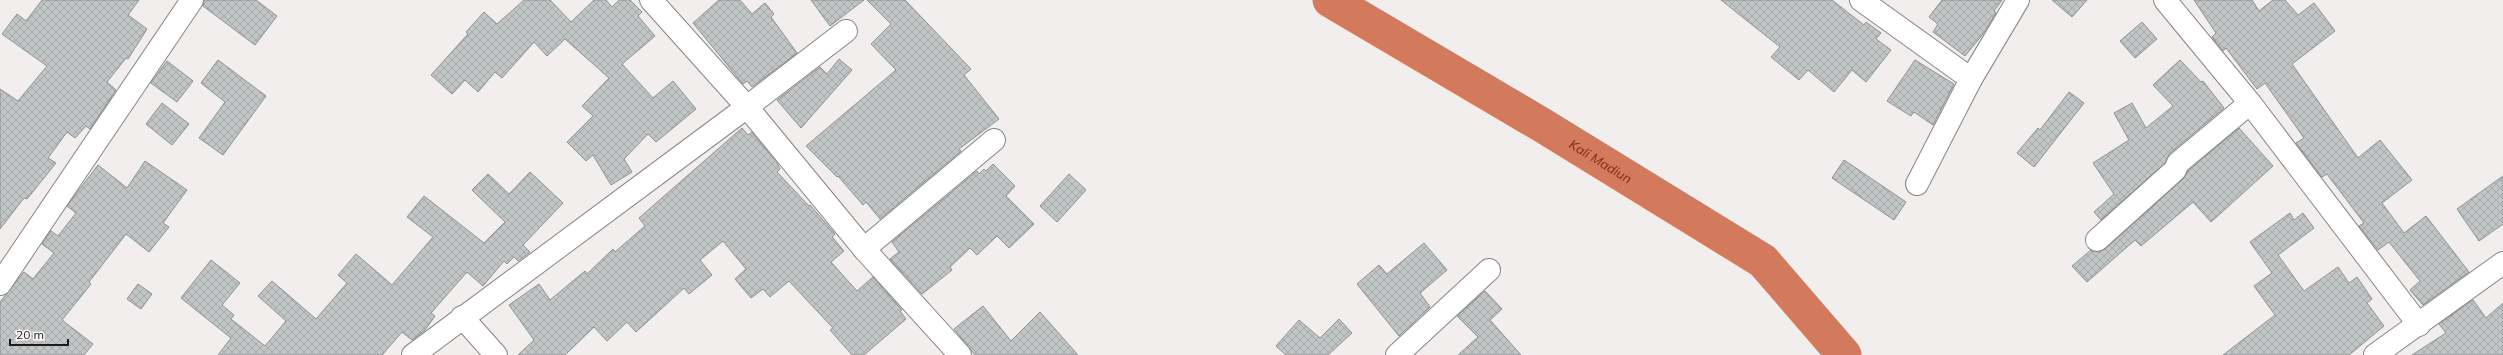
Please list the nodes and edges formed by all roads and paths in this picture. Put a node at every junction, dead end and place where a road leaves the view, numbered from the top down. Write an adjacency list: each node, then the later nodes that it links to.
1 (192, 0): 16 (street)
2 (651, 0): 9 (street)
3 (1861, 0): 7 (street)
4 (2018, 0): 7 (street)
5 (2165, 0): 8 (street)
6 (846, 31): 9 (street)
7 (1971, 79): 11 (street)
8 (2250, 103): 12 (street); 18 (street)
9 (747, 107): 13 (street); 17 (street)
10 (994, 140): 13 (street)
11 (1917, 184)
12 (2097, 240)
13 (864, 249): 21 (street)
14 (2503, 263): 18 (street)
15 (1489, 270): 22 (street)
16 (0, 284)
17 (462, 317): 19 (street); 20 (street)
18 (2419, 325): 23 (street)
19 (414, 355)
20 (496, 355)
21 (960, 355)
22 (1397, 355)
23 (2375, 355)

